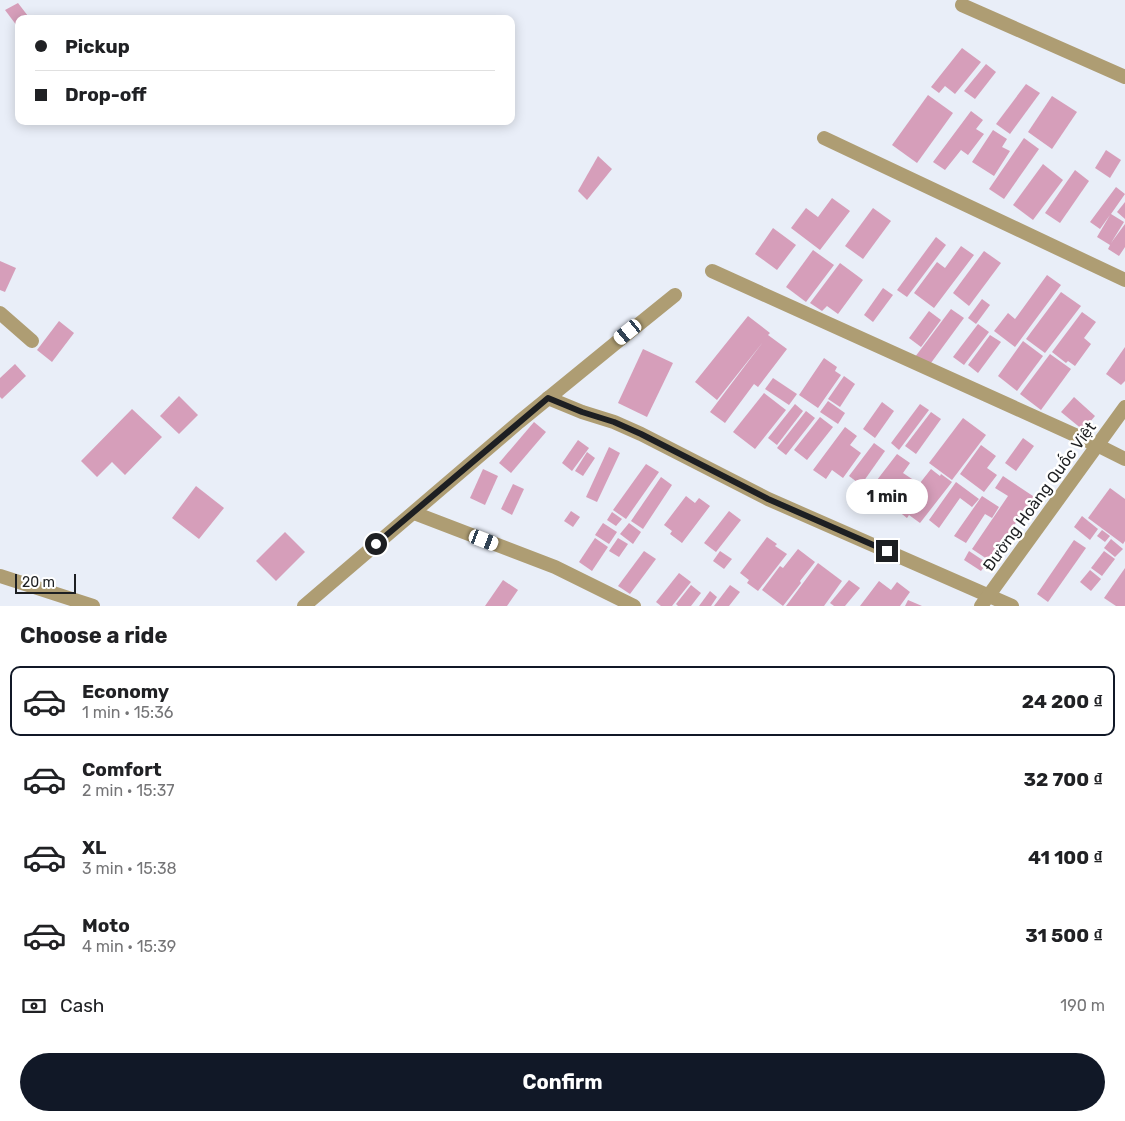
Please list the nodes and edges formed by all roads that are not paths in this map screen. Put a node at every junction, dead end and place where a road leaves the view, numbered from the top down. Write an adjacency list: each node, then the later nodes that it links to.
1 (962, 5): 2 (street)
2 (1125, 77)
3 (824, 138): 5 (street)
4 (712, 271): 11 (street)
5 (1125, 280)
6 (675, 295): 9 (street)
7 (0, 314): 8 (street)
8 (32, 341)
9 (548, 398): 13 (street); 15 (street)
10 (1125, 407): 11 (street, Đường Hoàng Quốc Việt)
11 (1097, 445): 12 (street); 15 (street, Đường Hoàng Quốc Việt)
12 (1125, 459)
13 (414, 513): 17 (street); 18 (street)
14 (0, 576): 16 (street)
15 (985, 601): 19 (street)
16 (93, 606)
17 (304, 606)
18 (634, 606)
19 (1012, 606)

